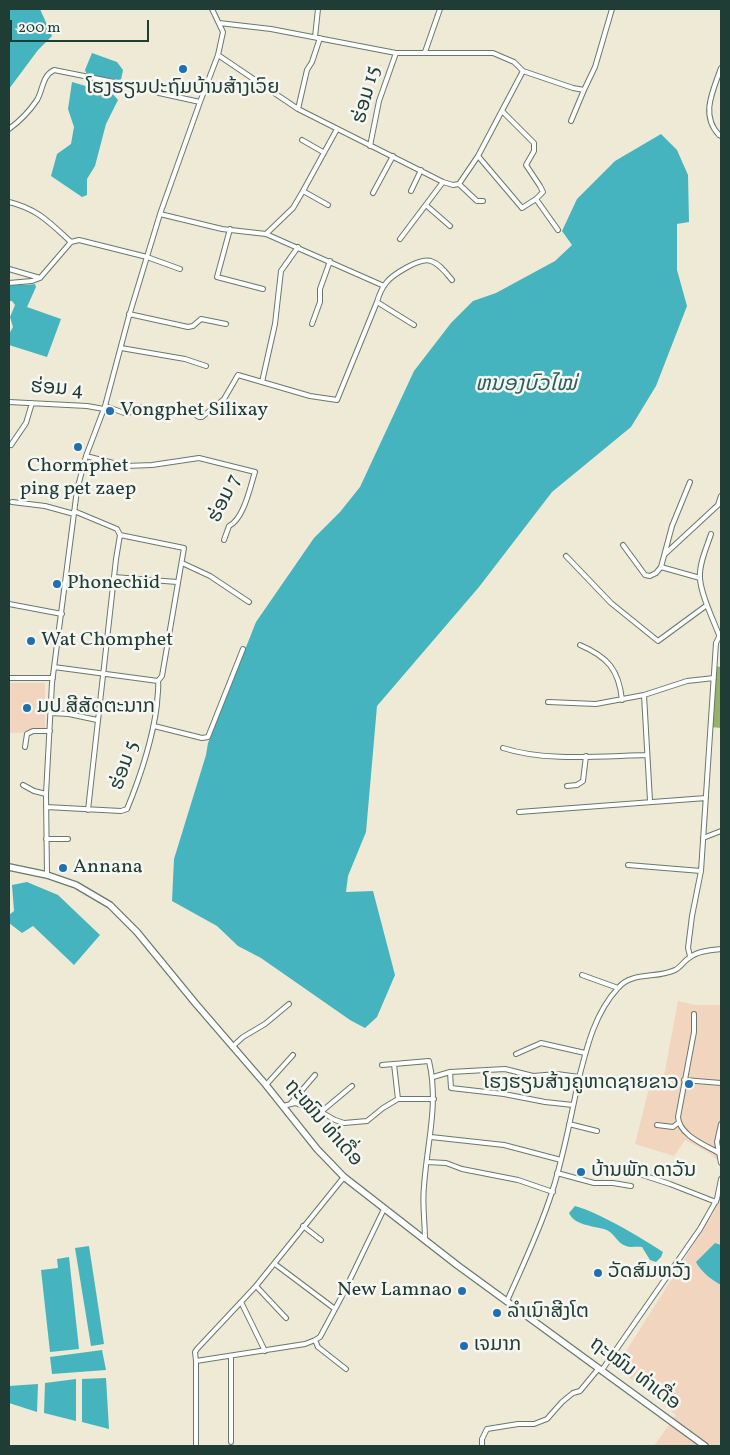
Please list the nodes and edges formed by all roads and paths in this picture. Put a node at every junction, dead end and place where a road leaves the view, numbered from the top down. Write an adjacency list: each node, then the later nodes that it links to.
1 (212, 9): 5 (street)
2 (318, 9): 6 (street)
3 (440, 9): 7 (street)
4 (612, 9): 12 (street)
5 (219, 23): 6 (street); 9 (street)
6 (318, 37): 8 (street); 14 (street)
7 (425, 52): 8 (street); 11 (street)
8 (396, 53): 21 (street, ຮ່ອມ 15)
9 (218, 55): 13 (street); 14 (street)
10 (721, 68): 19 (street)
11 (523, 71): 12 (street); 15 (street)
12 (584, 90): 16 (street)
13 (200, 102): 17 (street); 36 (street)
14 (298, 109): 18 (street)
15 (502, 111): 24 (street); 31 (street)
16 (571, 120)
17 (9, 129)
18 (336, 129): 21 (street); 22 (street)
19 (721, 136)
20 (302, 140): 22 (street)
21 (370, 146): 23 (street)
22 (323, 152): 29 (street)
23 (393, 156): 25 (street); 30 (street)
24 (478, 156): 27 (street); 31 (street)
25 (422, 170): 26 (street); 28 (street)
26 (443, 182): 27 (street); 35 (street)
27 (459, 184): 32 (street)
28 (411, 191)
29 (303, 192): 34 (street); 40 (street)
30 (373, 193)
31 (536, 199): 39 (street)
32 (483, 201)
33 (9, 202): 42 (street)
34 (328, 205)
35 (427, 206): 37 (street); 41 (street)
36 (160, 214): 38 (street); 44 (street)
37 (450, 226)
38 (230, 229): 40 (street); 52 (street)
39 (558, 230)
40 (266, 234): 43 (street)
41 (400, 239)
42 (71, 242): 44 (street); 48 (street)
43 (298, 247): 45 (street); 60 (street)
44 (147, 257): 47 (street); 54 (street)
45 (330, 261): 51 (street); 56 (street)
46 (9, 269): 48 (street)
47 (180, 269)
48 (40, 278): 50 (street)
49 (452, 280): 51 (street)
50 (9, 283)
51 (384, 286): 53 (street)
52 (263, 289)
53 (377, 302): 57 (street); 60 (street)
54 (130, 314): 55 (street); 58 (street)
55 (226, 324)
56 (312, 324)
57 (414, 325)
58 (121, 348): 59 (street); 63 (street)
59 (206, 366)
60 (262, 382): 63 (street, ຮ່ອມ 4)
61 (9, 402): 62 (street, ຮ່ອມ 4)
62 (32, 403): 63 (street, ຮ່ອມ 4); 64 (street)
63 (104, 408): 65 (street)
64 (11, 445)
65 (86, 456): 69 (street); 72 (street, ຮ່ອມ 7)
66 (690, 482): 74 (street)
67 (721, 496): 74 (street)
68 (12, 502): 69 (street)
69 (74, 512): 71 (street); 84 (street)
70 (711, 534): 79 (street)
71 (120, 535): 76 (street); 78 (street)
72 (224, 540)
73 (623, 545): 77 (street)
74 (665, 554): 77 (street)
75 (566, 556): 83 (street)
76 (182, 563): 80 (street, ຮ່ອມ 5); 81 (street)
77 (661, 568): 79 (street)
78 (114, 577): 80 (street); 89 (street)
79 (700, 578): 83 (street)
80 (177, 582): 93 (street, ຮ່ອມ 5)
81 (249, 602)
82 (9, 604): 84 (street)
83 (707, 605): 85 (street)
84 (62, 614): 88 (street)
85 (720, 634): 92 (street)
86 (580, 645): 95 (street)
87 (243, 649): 99 (street)
88 (54, 667): 89 (street); 91 (street)
89 (103, 674): 93 (street); 98 (street)
90 (9, 678): 91 (street)
91 (53, 678): 97 (street)
92 (714, 678): 94 (street); 108 (street)
93 (158, 681): 99 (street, ຮ່ອມ 5)
94 (644, 695): 95 (street); 103 (street)
95 (622, 700): 96 (street)
96 (548, 702)
97 (51, 713): 98 (street); 100 (street)
98 (97, 720): 111 (street)
99 (154, 726): 111 (street, ຮ່ອມ 5)
100 (50, 731): 101 (street); 107 (street)
101 (25, 747)
102 (503, 748): 104 (street)
103 (647, 755): 104 (street); 109 (street)
104 (586, 756): 106 (street)
105 (23, 785): 107 (street)
106 (568, 786)
107 (46, 794): 110 (street)
108 (706, 798): 109 (street); 114 (street)
109 (650, 801): 112 (street)
110 (46, 807): 111 (street, ຮ່ອມ 5); 115 (street)
111 (88, 810)
112 (519, 812)
113 (721, 831): 114 (street)
114 (703, 838): 119 (street)
115 (46, 839): 116 (street); 120 (street)
116 (68, 839)
117 (628, 864): 119 (street)
118 (9, 867): 120 (main road, ຖະໝົນ ທ່າເດື່ອ)
119 (701, 871): 122 (street)
120 (47, 876): 127 (main road, ຖະໝົນ ທ່າເດື່ອ)
121 (721, 949): 122 (street)
122 (690, 956): 124 (street)
123 (582, 975): 124 (street)
124 (618, 988): 128 (street)
125 (289, 1004): 127 (street)
126 (694, 1014): 137 (street)
127 (232, 1047): 139 (main road, ຖະໝົນ ທ່າເດື່ອ)
128 (585, 1053): 129 (street); 136 (street)
129 (516, 1054)
130 (293, 1055): 139 (street)
131 (394, 1064): 132 (street); 135 (street); 142 (street)
132 (382, 1065)
133 (450, 1072): 135 (street); 136 (street); 144 (street)
134 (315, 1075): 143 (street)
135 (433, 1077): 141 (street)
136 (579, 1077): 144 (street)
137 (684, 1080): 138 (street); 147 (street)
138 (721, 1083)
139 (266, 1085): 145 (main road, ຖະໝົນ ທ່າເດື່ອ)
140 (352, 1086): 146 (street)
141 (434, 1098): 142 (street); 152 (street)
142 (398, 1099): 146 (street)
143 (291, 1103): 145 (street); 146 (street)
144 (573, 1105): 148 (street)
145 (283, 1106): 159 (main road, ຖະໝົນ ທ່າເດື່ອ)
146 (321, 1112)
147 (678, 1123): 150 (street); 153 (street)
148 (569, 1124): 151 (street); 154 (street)
149 (721, 1124): 153 (street)
150 (657, 1125)
151 (597, 1131)
152 (430, 1137): 154 (street); 155 (street)
153 (719, 1153): 156 (street)
154 (561, 1160): 158 (street)
155 (427, 1162): 162 (street); 167 (street)
156 (721, 1163)
157 (630, 1171): 163 (street)
158 (557, 1173): 161 (street); 162 (street)
159 (344, 1177): 164 (main road, ຖະໝົນ ທ່າເດື່ອ); 165 (street)
160 (721, 1180): 163 (street)
161 (631, 1186)
162 (553, 1192): 170 (street)
163 (716, 1202): 179 (street)
164 (384, 1209): 167 (main road, ຖະໝົນ ທ່າເດື່ອ); 172 (street)
165 (303, 1226): 166 (street); 168 (street)
166 (321, 1240)
167 (425, 1240): 170 (main road, ຖະໝົນ ທ່າເດື່ອ)
168 (275, 1264): 169 (street); 172 (street)
169 (256, 1286): 171 (street); 173 (street)
170 (507, 1301): 179 (main road, ຖະໝົນ ທ່າເດື່ອ)
171 (241, 1302): 175 (street); 177 (street)
172 (335, 1309): 174 (street)
173 (286, 1318)
174 (316, 1340): 175 (street); 178 (street)
175 (266, 1351): 176 (street)
176 (231, 1357): 177 (street); 180 (street)
177 (196, 1361): 181 (street)
178 (346, 1368)
179 (600, 1369): 182 (street); 183 (main road, ຖະໝົນ ທ່າເດື່ອ)
180 (231, 1442)
181 (196, 1446)
182 (482, 1446)
183 (705, 1446)

